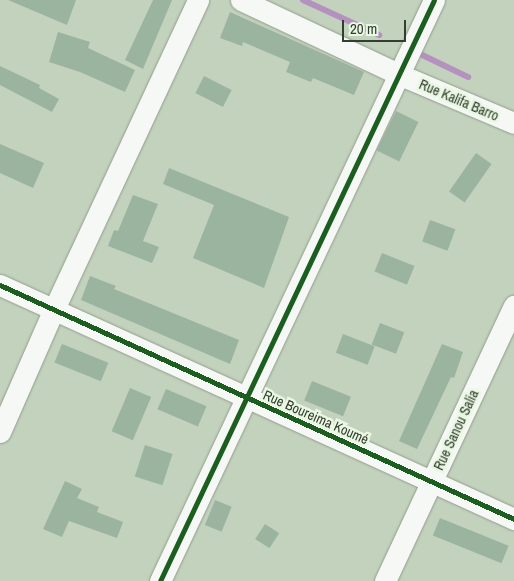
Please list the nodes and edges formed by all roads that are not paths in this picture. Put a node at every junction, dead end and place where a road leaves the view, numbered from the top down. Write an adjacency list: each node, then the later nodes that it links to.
1 (198, 0): 8 (street)
2 (241, 0): 4 (street, Rue Kalifa Barro)
3 (434, 0): 4 (street)
4 (398, 74): 5 (street, Rue Kalifa Barro); 9 (street)
5 (514, 123)
6 (0, 285): 8 (street, Rue Boureima Koumé)
7 (514, 306): 11 (street, Rue Sanou Salia)
8 (54, 309): 9 (street, Rue Boureima Koumé); 10 (street)
9 (244, 397): 11 (street, Rue Boureima Koumé); 13 (street)
10 (0, 432)
11 (431, 481): 12 (street, Rue Boureima Koumé); 14 (street, Rue Sanou Salia)
12 (514, 519)
13 (160, 581)
14 (385, 581)

